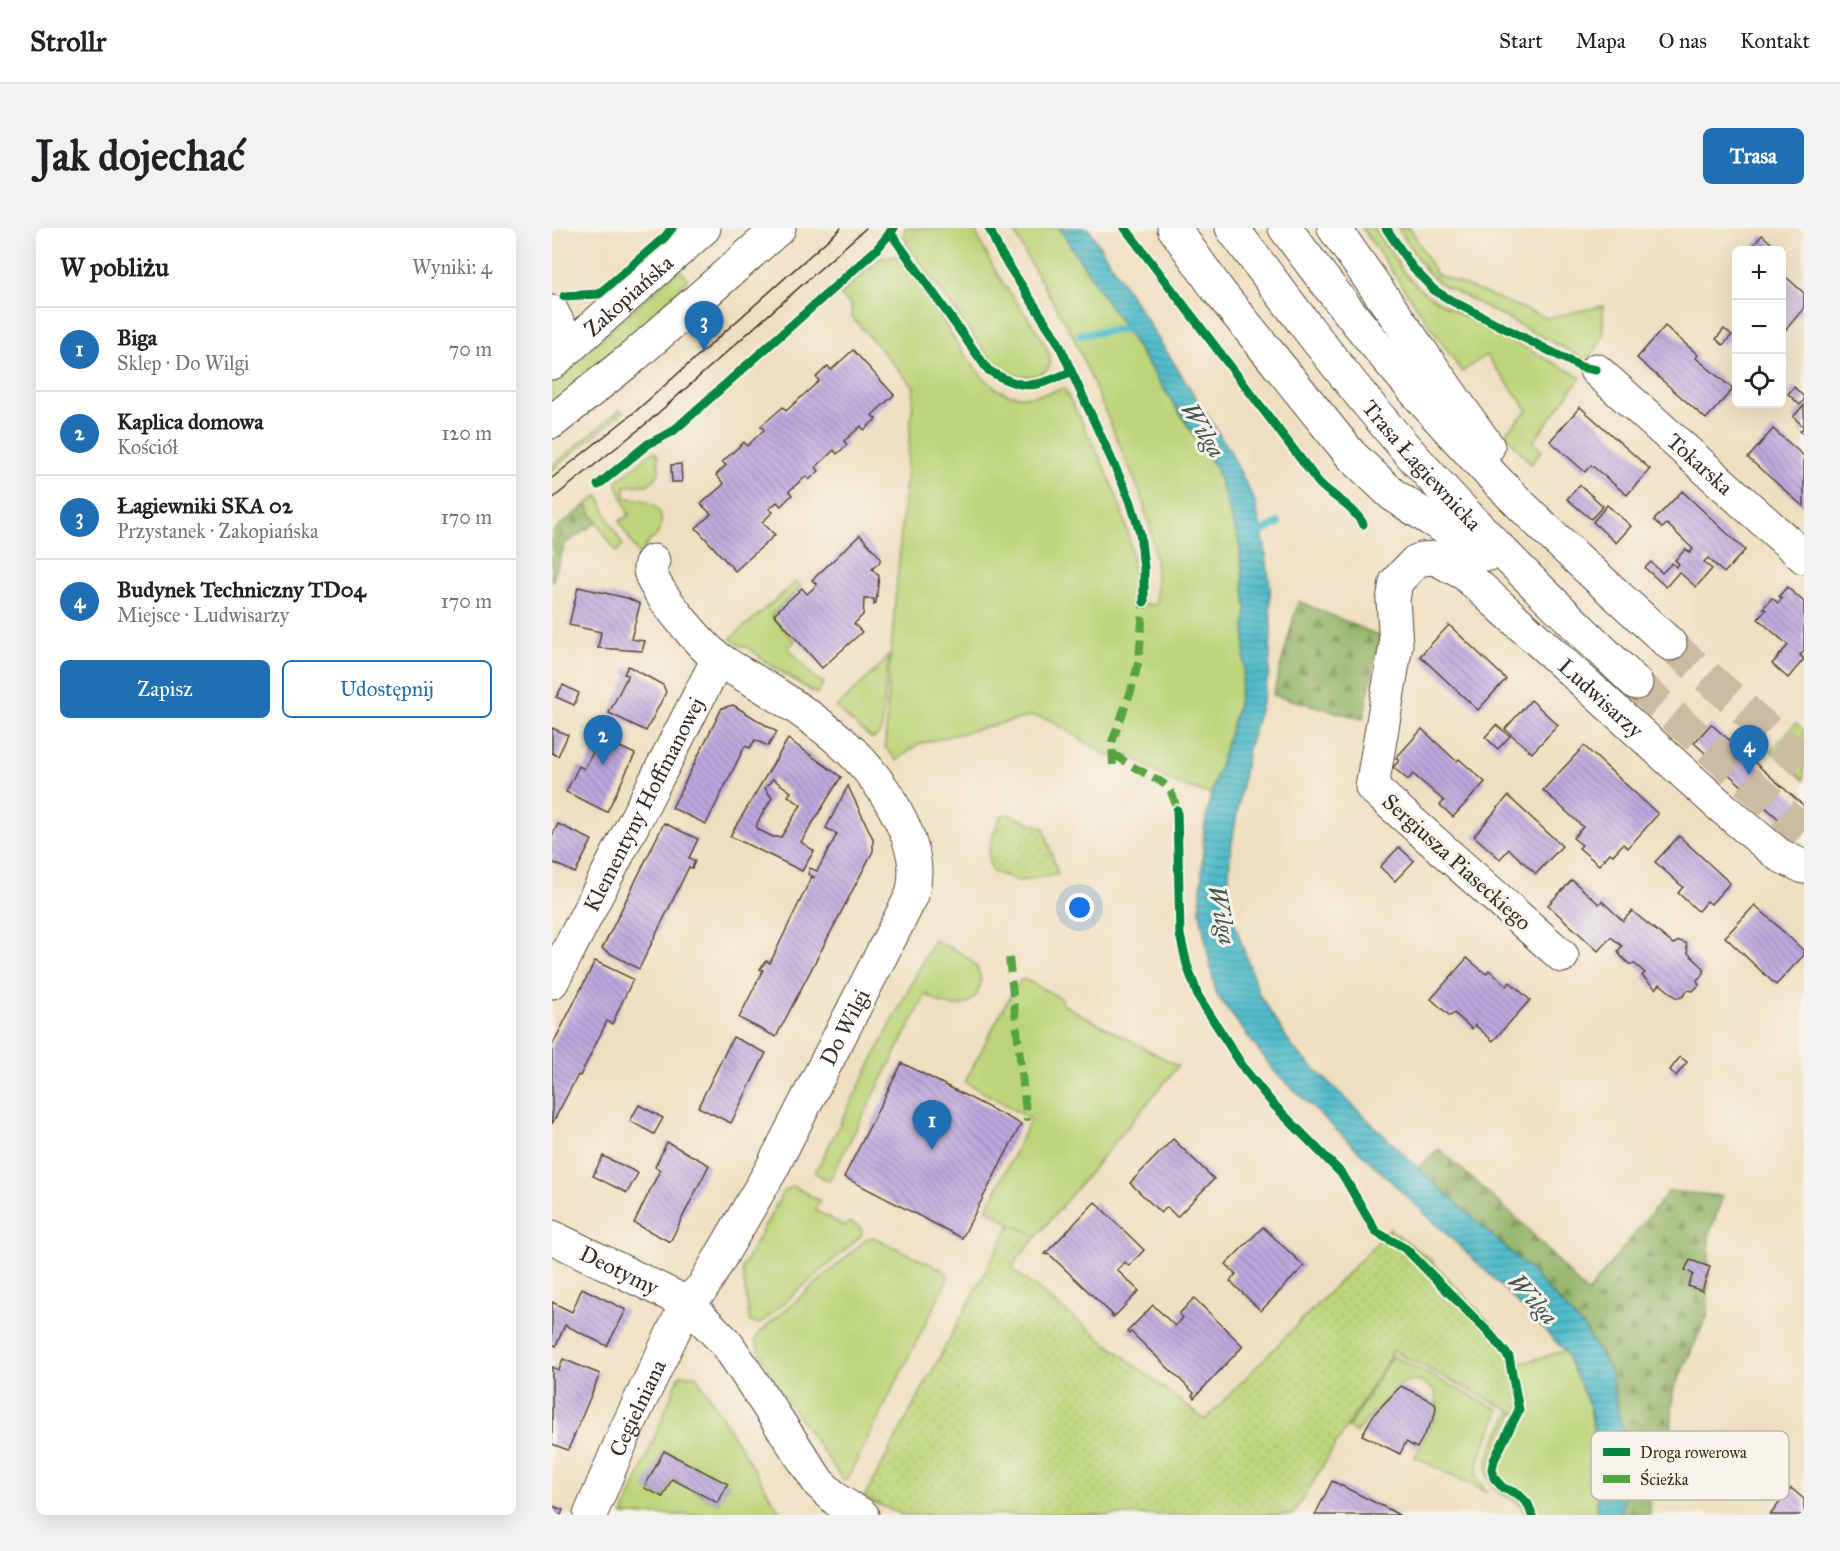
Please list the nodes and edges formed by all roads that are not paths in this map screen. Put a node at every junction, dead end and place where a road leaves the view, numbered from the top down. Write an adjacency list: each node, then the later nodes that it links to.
1 (704, 228): 8 (street, Zakopiańska)
2 (779, 228): 10 (street)
3 (1174, 228): 14 (street)
4 (1233, 228): 14 (street, Trasa Łagiewnicka)
5 (1285, 228): 11 (street, Trasa Łagiewnicka)
6 (1334, 228): 11 (street)
7 (552, 312): 8 (street)
8 (561, 355)
9 (1596, 370): 12 (street, Tokarska)
10 (552, 422)
11 (1548, 531): 16 (street, Trasa Łagiewnicka)
12 (1804, 557)
13 (654, 561): 17 (street, Do Wilgi)
14 (1519, 571): 18 (street, Trasa Łagiewnicka)
15 (1396, 582): 19 (street, Ludwisarzy); 20 (street, Sergiusza Piaseckiego)
16 (1670, 644)
17 (718, 659): 21 (street, Klementyny Hoffmanowej); 23 (street, Do Wilgi)
18 (1636, 683)
19 (1804, 867)
20 (1562, 956)
21 (552, 982)
22 (552, 1237): 23 (street, Deotymy)
23 (687, 1303): 24 (street, Cegielniana); 25 (street)
24 (590, 1515)
25 (862, 1515)

